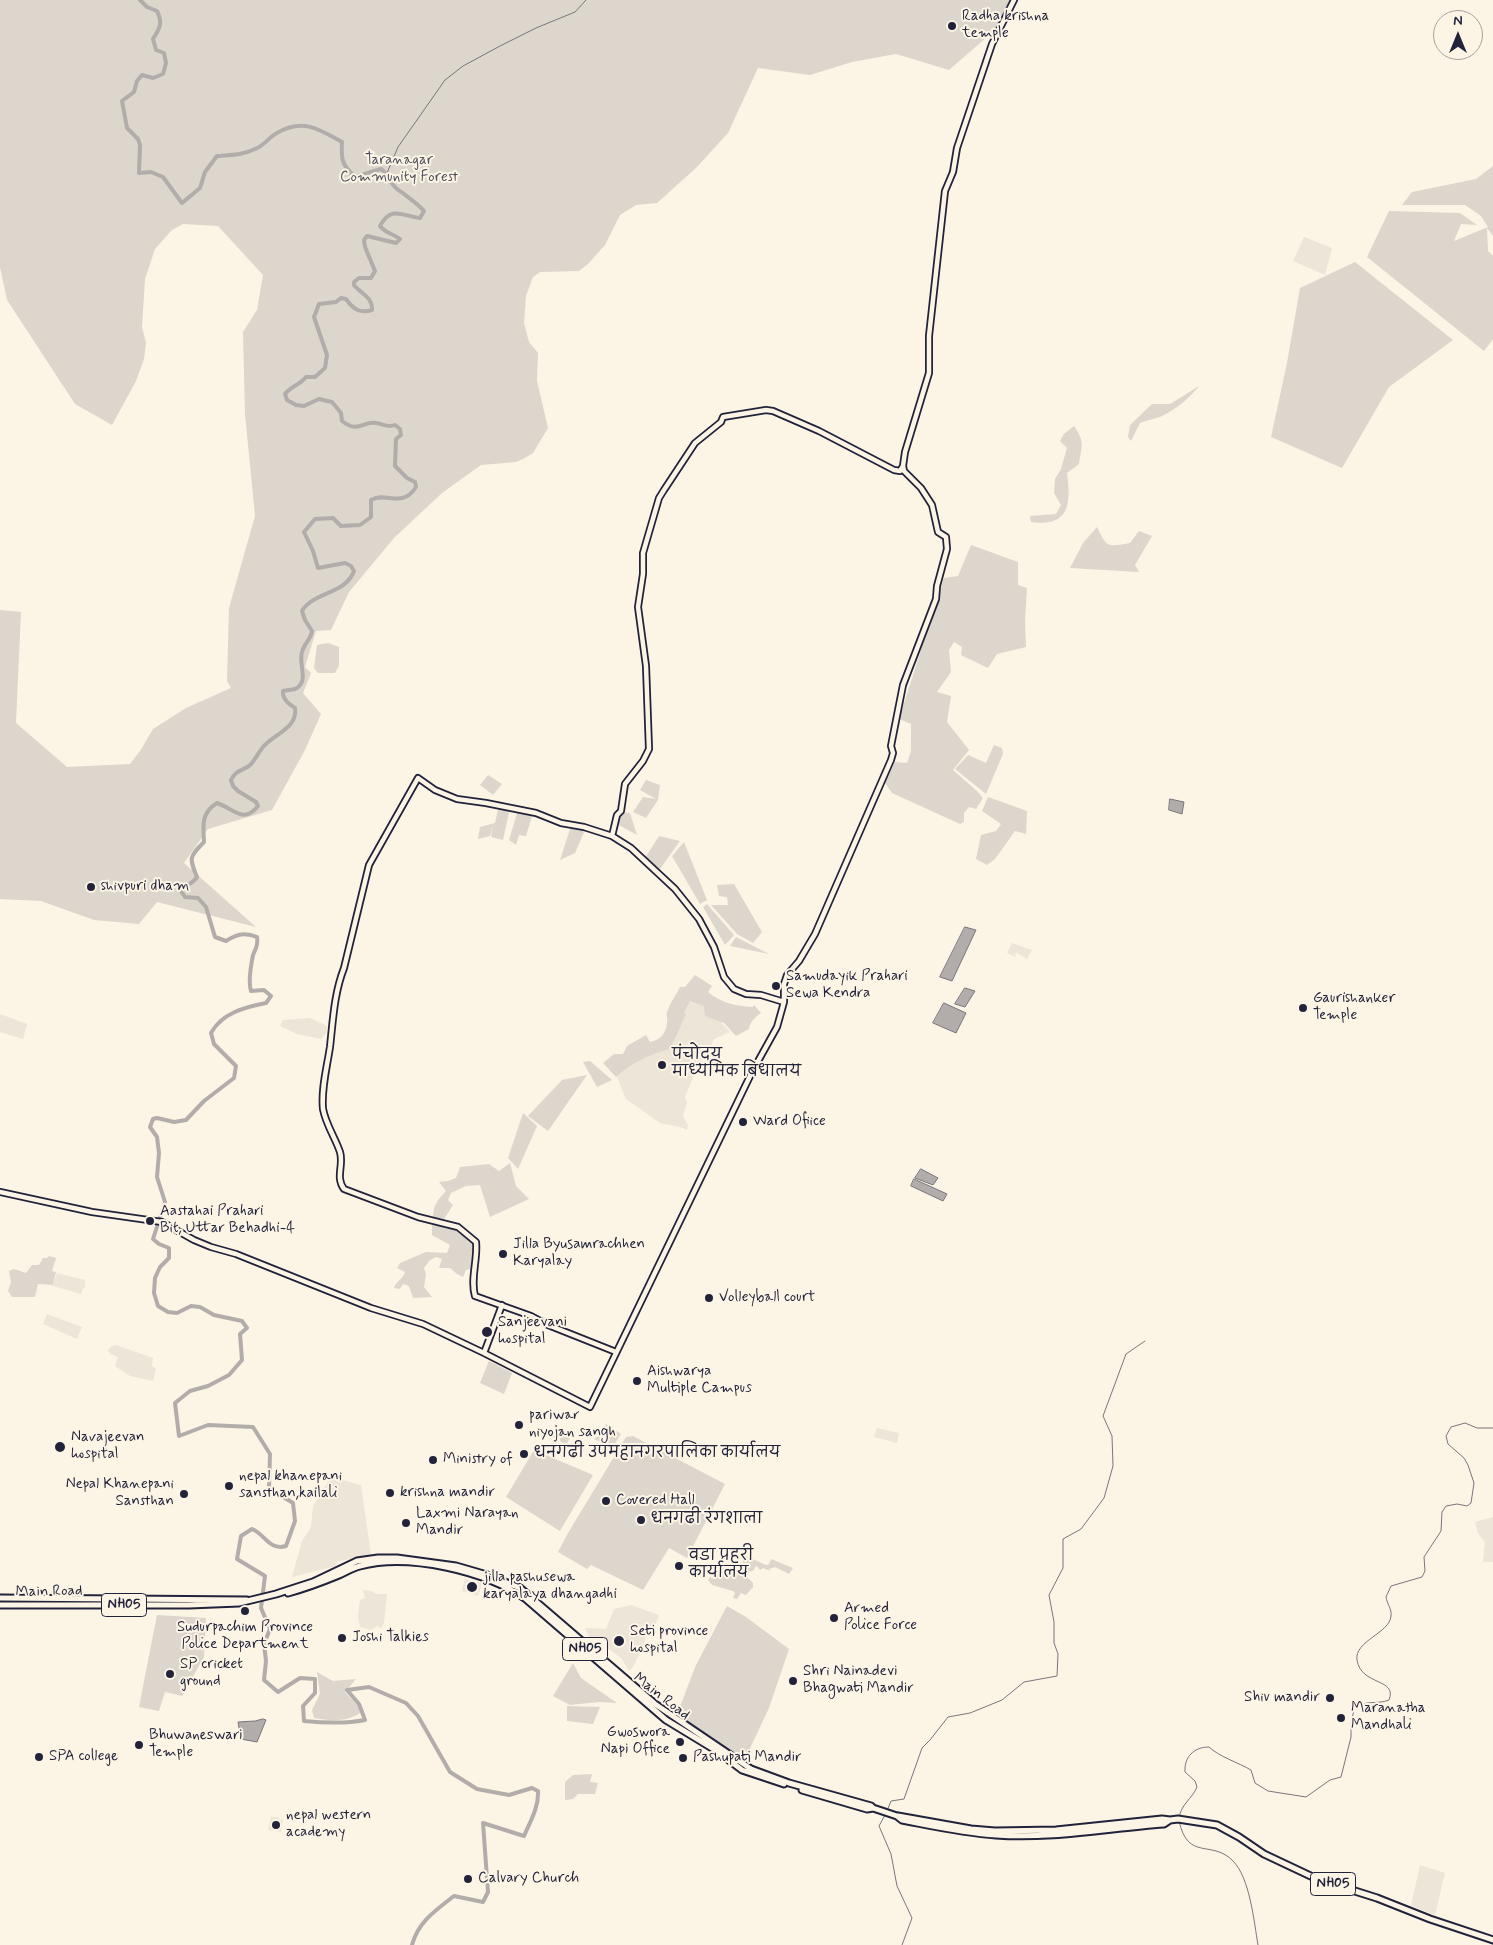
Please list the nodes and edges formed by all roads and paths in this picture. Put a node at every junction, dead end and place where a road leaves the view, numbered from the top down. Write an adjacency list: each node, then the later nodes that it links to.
1 (1014, 0): 2 (street)
2 (903, 466): 3 (street); 4 (street)
3 (612, 836): 4 (street); 6 (street)
4 (784, 1002): 7 (street)
5 (0, 1192): 8 (street)
6 (502, 1305): 7 (street); 8 (street)
7 (616, 1352): 8 (street)
8 (484, 1353)
9 (527, 1597): 11 (main road, Main Road / NH05); 13 (main road, Main Road / NH05); 13 (main road, Main Road / NH05)
10 (0, 1598): 11 (main road, Main Road / NH05)
11 (75, 1602): 12 (main road, Main Road / NH05)
12 (0, 1605)
13 (873, 1808): 14 (main road, NH05)
14 (1493, 1940)

